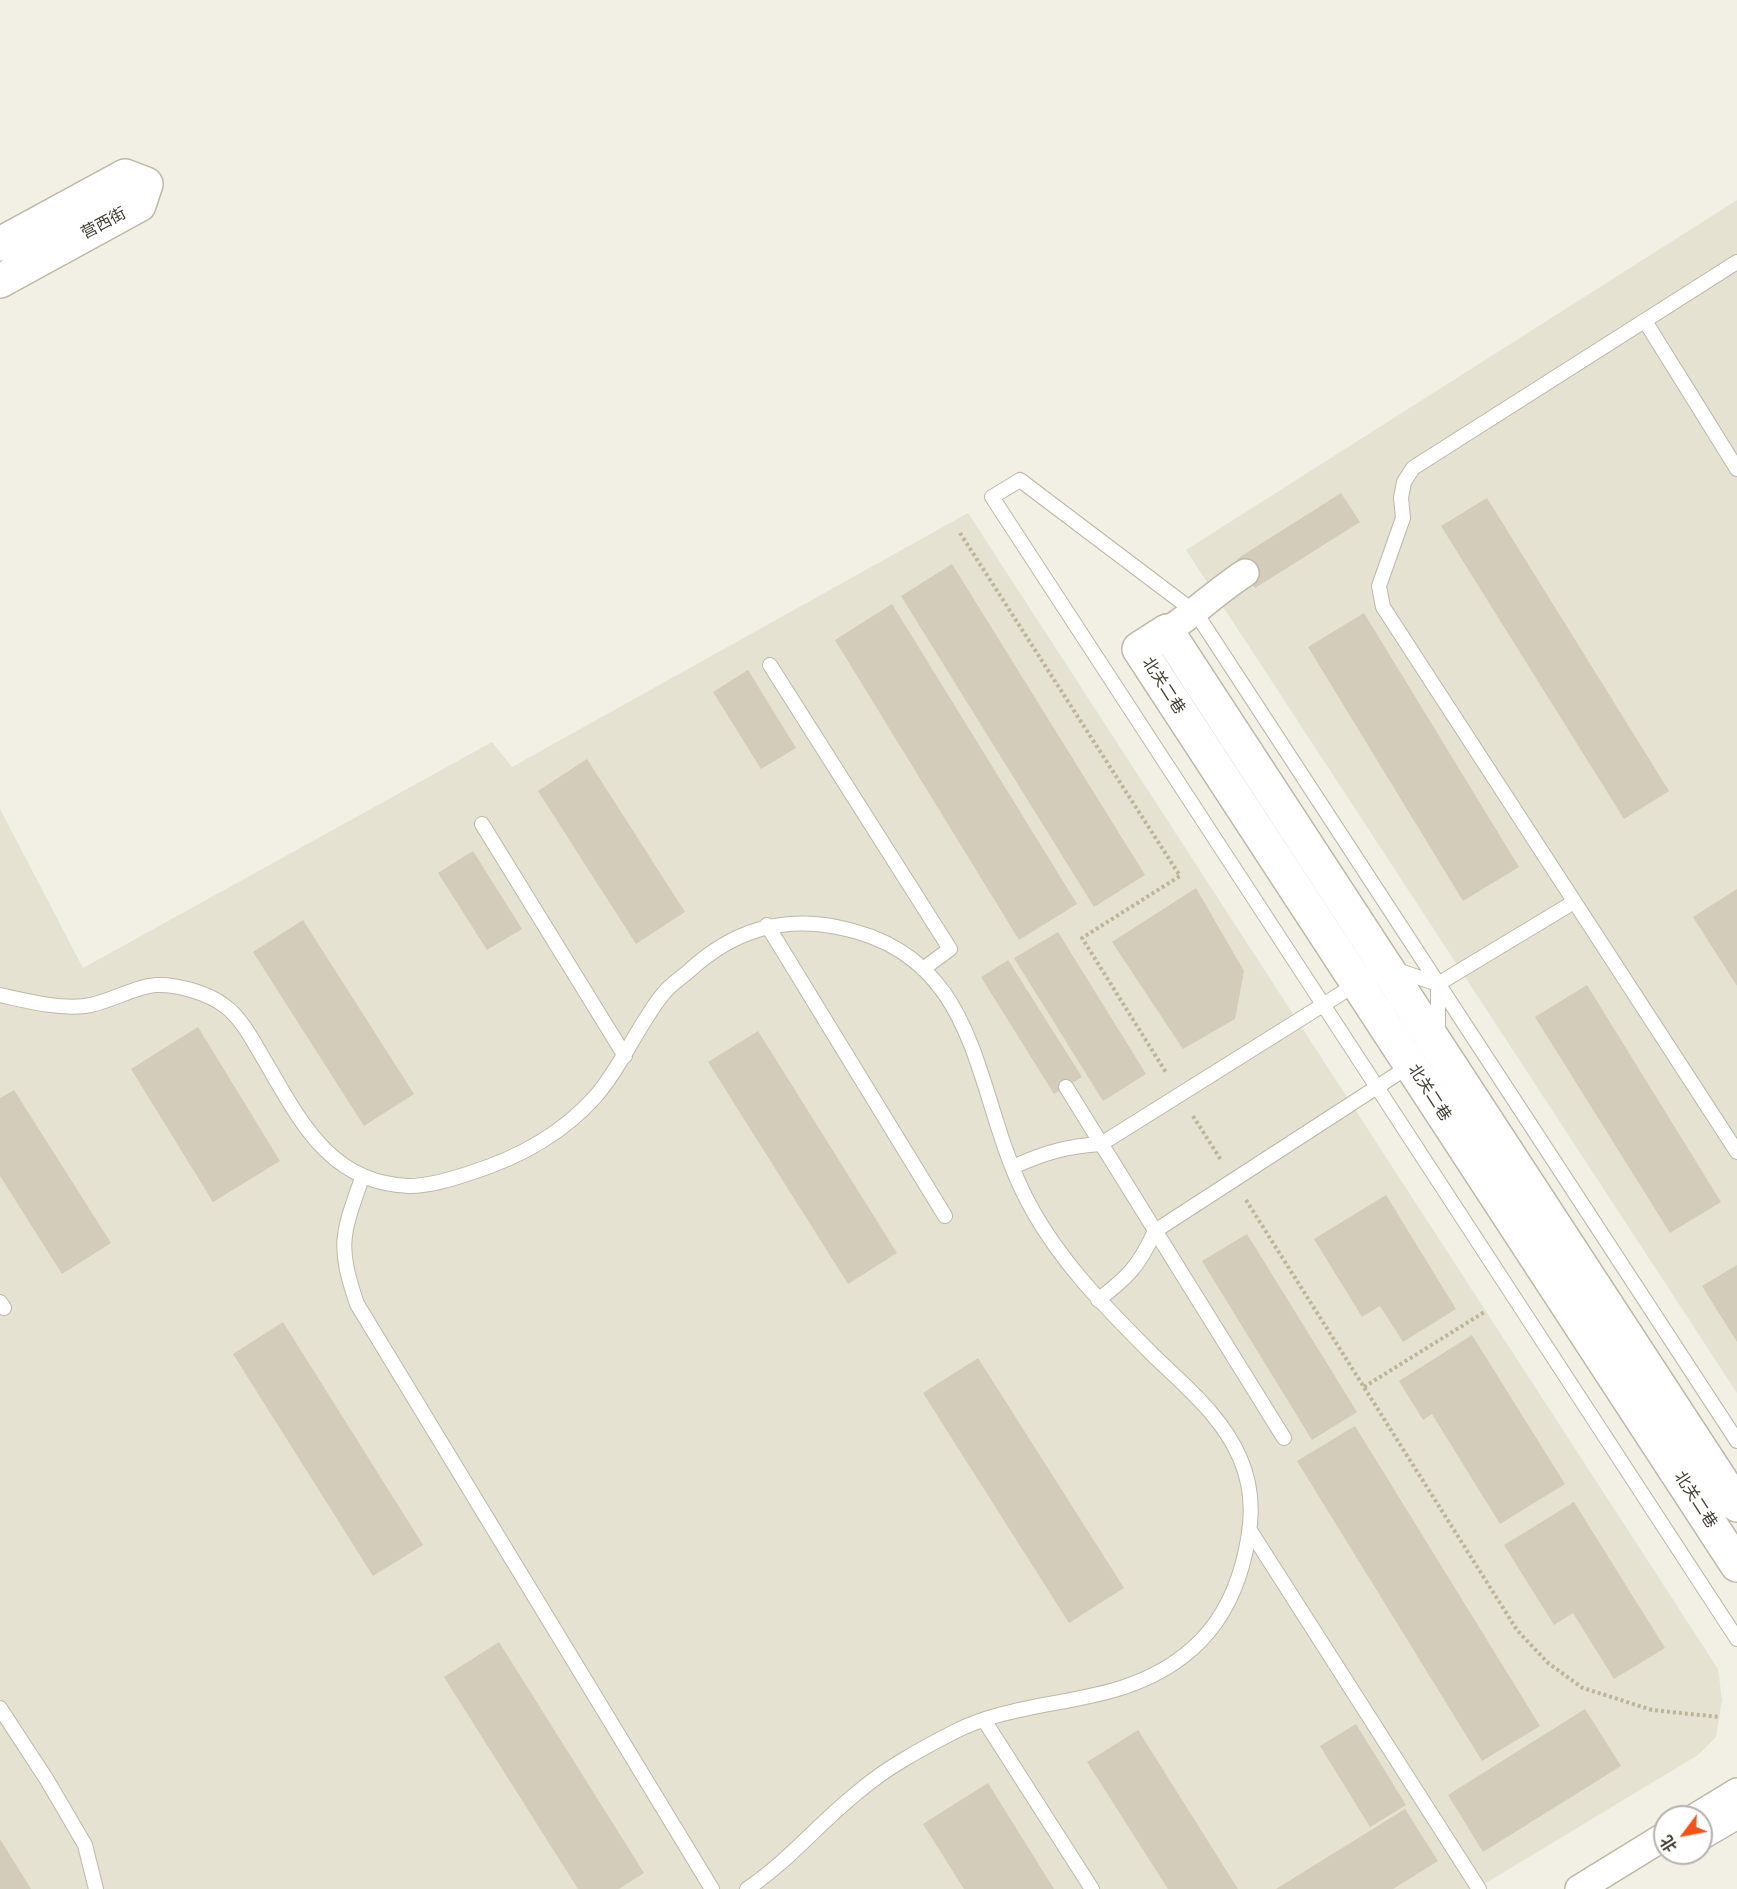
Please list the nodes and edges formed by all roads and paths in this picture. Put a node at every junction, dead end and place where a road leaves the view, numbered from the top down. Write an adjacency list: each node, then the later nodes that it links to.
1 (0, 244): 3 (street, 营西街)
2 (1737, 262): 4 (lane)
3 (0, 281)
4 (1645, 321): 5 (lane); 11 (lane)
5 (1737, 469)
6 (1245, 573): 7 (street)
7 (1196, 613): 8 (street); 16 (lane); 18 (lane)
8 (1167, 631): 13 (street, 北关二巷); 15 (street, 北关二巷)
9 (770, 665): 14 (lane)
10 (482, 824): 19 (lane)
11 (1574, 902): 16 (lane); 24 (lane)
12 (767, 925): 14 (lane); 19 (lane); 27 (lane)
13 (1385, 966): 15 (lane); 16 (lane); 20 (street, 北关二巷)
14 (923, 969): 25 (lane)
15 (1357, 983): 18 (lane); 20 (street, 北关二巷)
16 (1438, 984): 20 (lane); 33 (lane)
17 (0, 995): 26 (lane)
18 (1322, 1005): 22 (lane); 23 (lane)
19 (625, 1056): 26 (lane)
20 (1425, 1057): 22 (lane); 34 (street, 北关二巷); 36 (street, 北关二巷)
21 (1066, 1087): 23 (lane)
22 (1376, 1088): 28 (lane); 37 (lane)
23 (1101, 1143): 25 (lane); 28 (lane)
24 (1737, 1152)
25 (1013, 1167): 29 (lane)
26 (362, 1178): 47 (lane)
27 (945, 1216)
28 (1155, 1231): 29 (lane); 32 (lane)
29 (1098, 1300): 35 (lane)
30 (1486, 1311): 31 (path)
31 (1364, 1387)
32 (1284, 1438)
33 (1737, 1441)
34 (1737, 1505)
35 (1251, 1532): 39 (lane); 50 (lane)
36 (1737, 1564)
37 (1737, 1639)
38 (0, 1708): 46 (lane)
39 (984, 1720): 48 (lane); 49 (lane)
40 (1737, 1792): 41 (street)
41 (1713, 1807)
42 (1737, 1815): 43 (street)
43 (1713, 1829)
44 (1653, 1843): 51 (street)
45 (1653, 1865): 52 (street)
46 (96, 1889)
47 (712, 1889)
48 (747, 1889)
49 (1092, 1889)
50 (1479, 1889)
51 (1579, 1889)
52 (1613, 1889)

